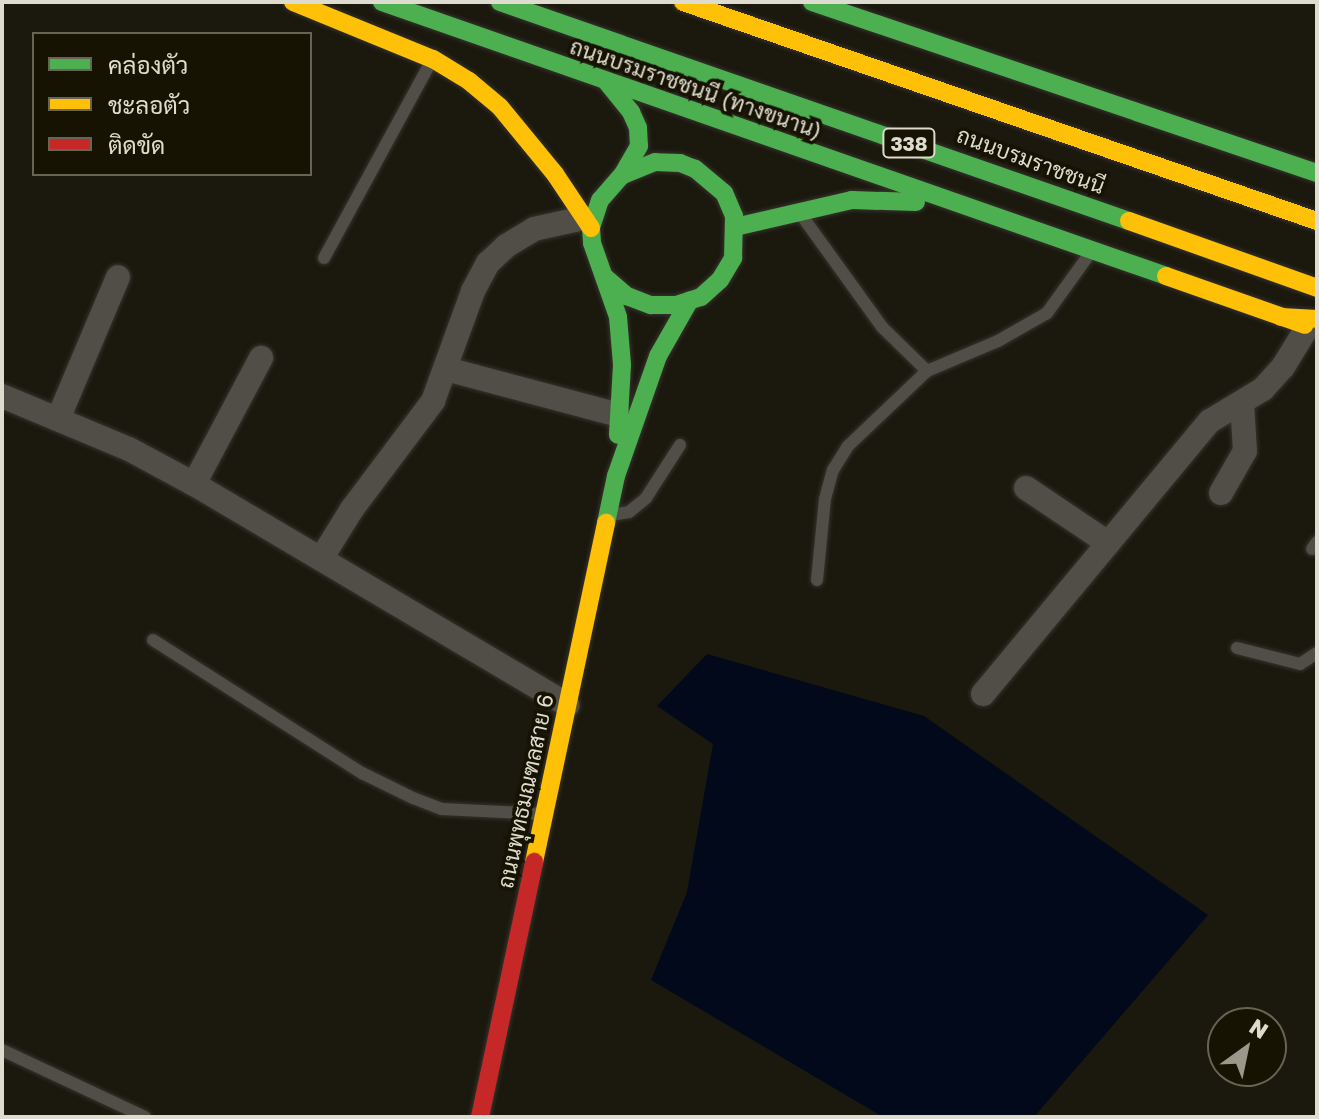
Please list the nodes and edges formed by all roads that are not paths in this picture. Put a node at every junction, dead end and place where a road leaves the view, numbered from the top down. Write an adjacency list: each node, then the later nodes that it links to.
1 (293, 2): 8 (main road)
2 (382, 2): 9 (main road, ถนนบรมราชชนนี (ทางขนาน) / 338)
3 (500, 2): 21 (main road, ถนนบรมราชชนนี / 338)
4 (683, 2): 14 (main road, ถนนบรมราชชนนี)
5 (812, 2): 7 (main road)
6 (841, 2): 7 (main road)
7 (907, 35): 10 (main road)
8 (433, 59): 15 (main road); 18 (lane)
9 (606, 81): 11 (main road); 13 (main road, ถนนบรมราชชนนี (ทางขนาน) / 338)
10 (1317, 173)
11 (622, 175): 15 (main road); 16 (main road)
12 (798, 210): 13 (main road, ถนนบรมราชชนนี (ทางขนาน) / 338); 16 (main road, ถนนบรมราชชนนี (ทางขนาน) / 338); 26 (lane)
13 (994, 218): 17 (main road, ถนนบรมราชชนนี (ทางขนาน) / 338)
14 (1317, 221)
15 (588, 223): 20 (main road); 25 (street)
16 (735, 227): 22 (main road)
17 (1091, 252): 23 (main road, ถนนบรมราชชนนี (ทางขนาน) / 338); 26 (lane)
18 (324, 258)
19 (118, 277): 30 (street)
20 (606, 278): 22 (main road); 29 (main road)
21 (1317, 288)
22 (690, 300): 32 (main road)
23 (1314, 325): 28 (street)
24 (261, 358): 33 (street)
25 (446, 369): 29 (street); 38 (street)
26 (927, 371): 39 (lane)
27 (2, 396): 30 (street)
28 (1242, 403): 35 (street); 37 (street)
29 (619, 415): 32 (main road)
30 (58, 419): 33 (street)
31 (680, 445): 36 (lane)
32 (616, 476): 36 (main road, ถนนพุทธมณฑลสาย 6)
33 (194, 484): 38 (street)
34 (1026, 488): 37 (street)
35 (1221, 493)
36 (607, 516): 44 (main road, ถนนพุทธมณฑลสาย 6)
37 (1108, 543): 43 (street)
38 (321, 559): 44 (street)
39 (817, 580)
40 (153, 640): 45 (lane)
41 (1237, 648): 42 (lane)
42 (1317, 653)
43 (983, 694)
44 (568, 705): 45 (main road, ถนนพุทธมณฑลสาย 6)
45 (544, 814): 48 (main road, ถนนพุทธมณฑลสาย 6)
46 (2, 1050): 47 (lane)
47 (145, 1117)
48 (480, 1117)

